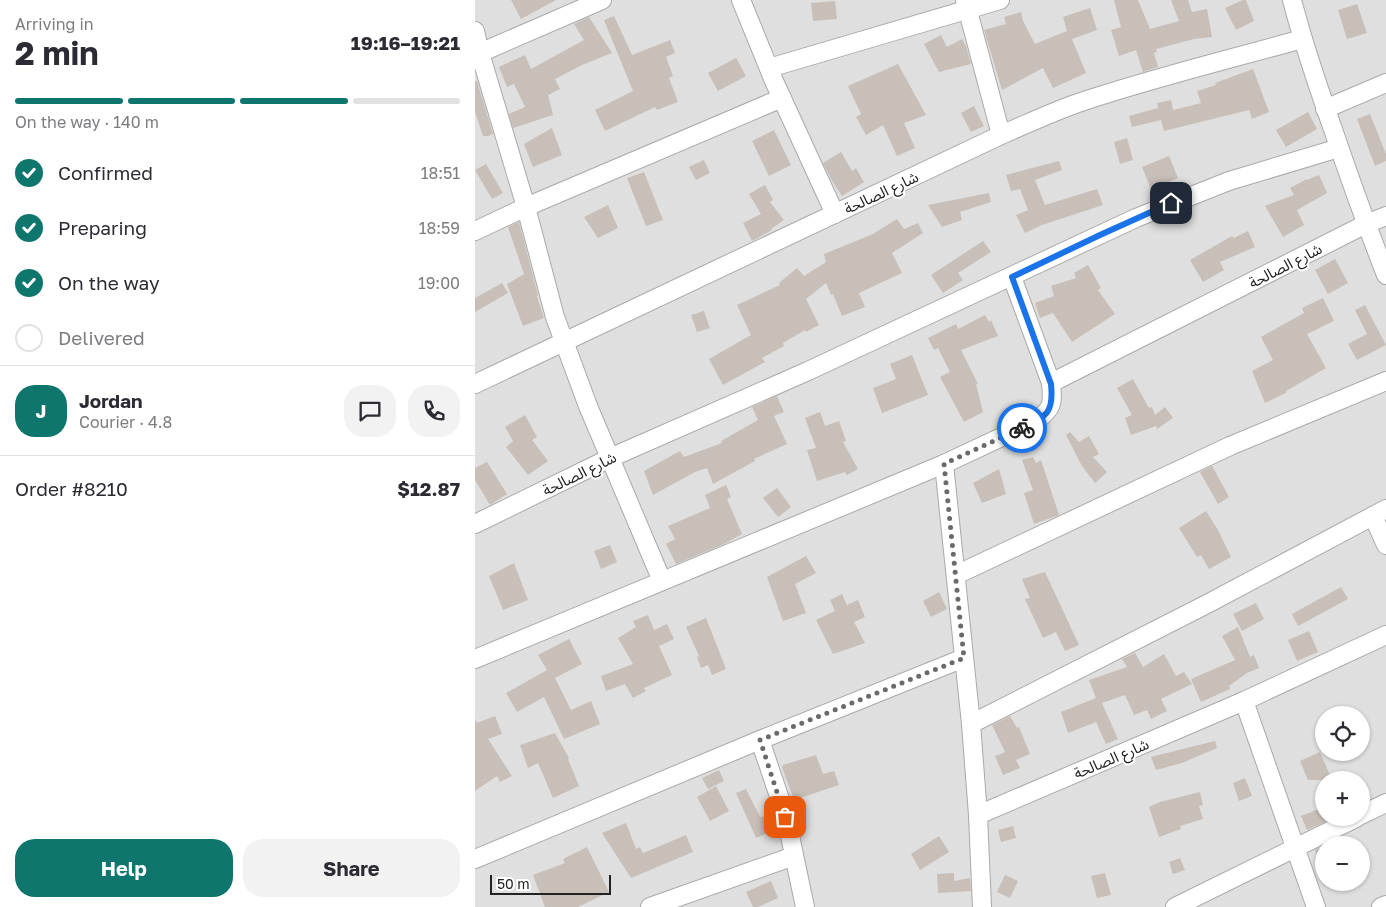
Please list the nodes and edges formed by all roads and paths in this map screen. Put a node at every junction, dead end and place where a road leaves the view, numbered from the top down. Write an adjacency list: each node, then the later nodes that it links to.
1 (602, 0): 8 (street)
2 (741, 0): 9 (street)
3 (1001, 0): 5 (street)
4 (1292, 0): 7 (street)
5 (967, 4): 9 (street); 13 (street)
6 (475, 31): 8 (street)
7 (1302, 39): 12 (street); 13 (street, شارع الصالحة)
8 (477, 54): 15 (street)
9 (769, 68): 11 (street)
10 (1386, 83): 12 (street)
11 (782, 98): 15 (street); 16 (street)
12 (1325, 109): 14 (street)
13 (1001, 135): 16 (street, شارع الصالحة)
14 (1339, 148): 18 (street); 21 (street, شارع الصالحة)
15 (526, 207): 19 (street); 22 (street)
16 (835, 214): 22 (street, شارع الصالحة)
17 (1386, 216): 18 (street, شارع الصالحة)
18 (1366, 224): 20 (street); 25 (street, شارع الصالحة)
19 (475, 231)
20 (1386, 275)
21 (1012, 277): 25 (street); 26 (street, شارع الصالحة)
22 (565, 343): 24 (street, شارع الصالحة); 26 (street)
23 (1386, 381): 31 (street)
24 (475, 384)
25 (1051, 384): 27 (street)
26 (610, 458): 29 (street, شارع الصالحة); 32 (street)
27 (944, 464): 31 (street); 32 (street)
28 (1380, 513): 30 (street); 37 (street)
29 (475, 524)
30 (1386, 545)
31 (956, 576): 34 (street)
32 (662, 581): 35 (street)
33 (1386, 635): 36 (street, شارع الصالحة)
34 (964, 658): 37 (street); 38 (street)
35 (475, 660)
36 (1244, 701): 41 (street, شارع الصالحة); 43 (street)
37 (971, 724): 41 (street)
38 (760, 740): 44 (street); 45 (street)
39 (1386, 803): 40 (street)
40 (1370, 811)
41 (978, 815): 49 (street)
42 (1339, 826): 43 (street)
43 (1295, 847): 50 (street); 51 (street)
44 (794, 856): 47 (street); 48 (street)
45 (475, 859)
46 (1386, 905): 52 (street)
47 (650, 907)
48 (805, 907)
49 (982, 907)
50 (1175, 907)
51 (1316, 907)
52 (1381, 907)

